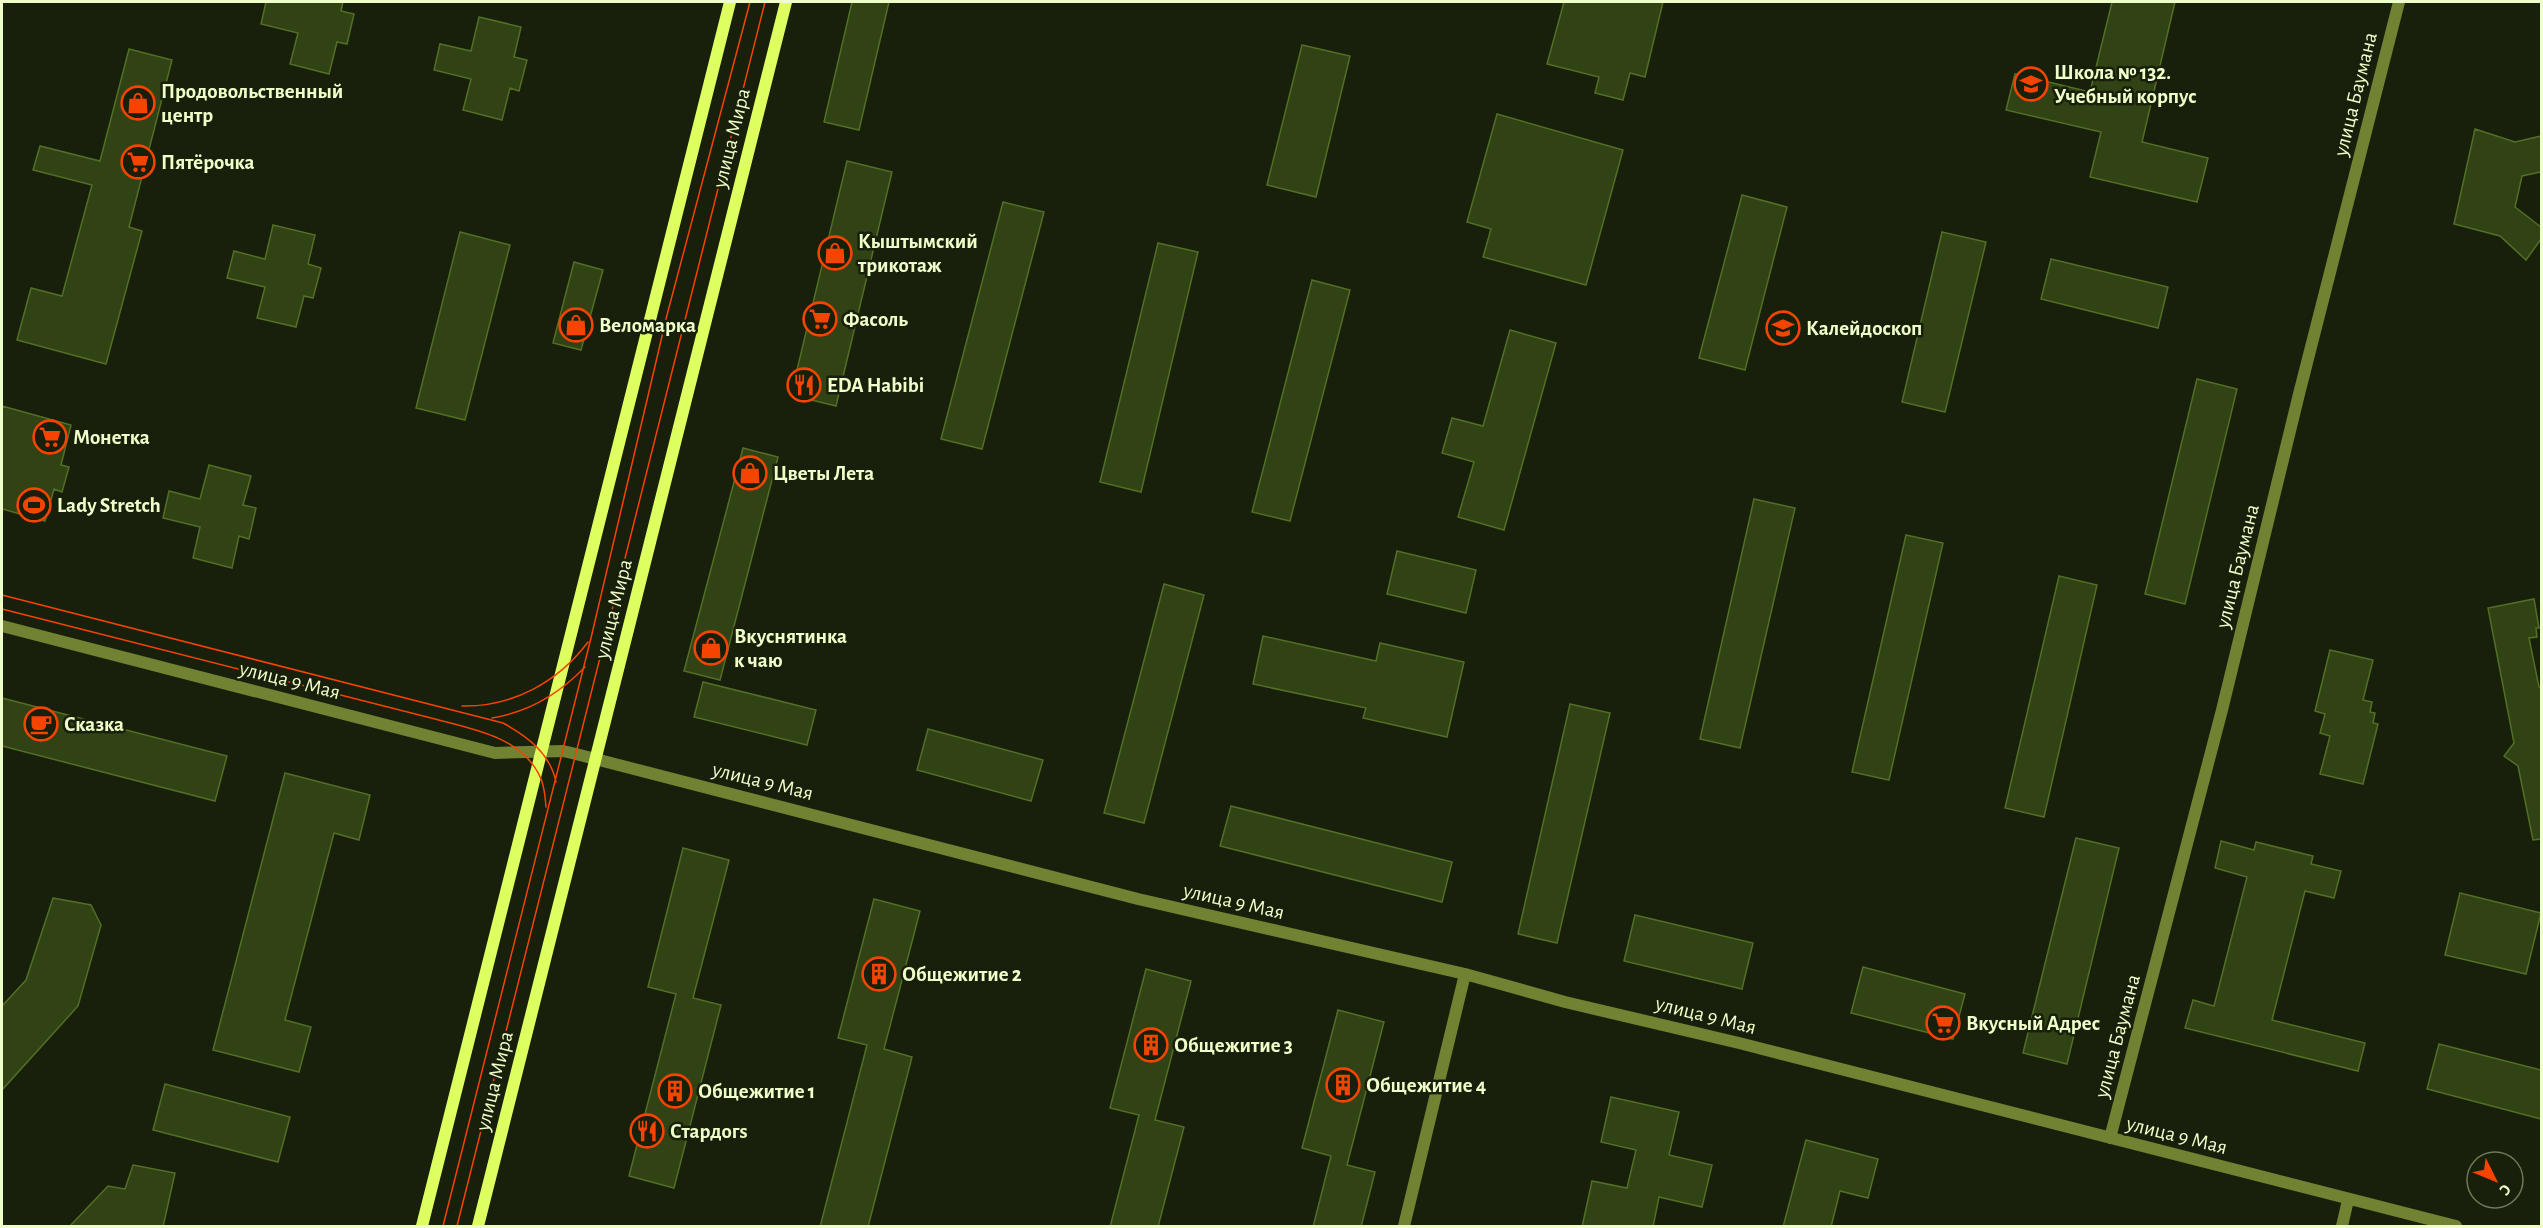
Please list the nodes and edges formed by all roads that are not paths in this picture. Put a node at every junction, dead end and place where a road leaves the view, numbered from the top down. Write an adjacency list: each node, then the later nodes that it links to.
1 (730, 2): 5 (main road, улица Мира)
2 (786, 2): 6 (main road, улица Мира)
3 (2398, 2): 8 (street, улица Баумана)
4 (2, 626): 5 (street, улица 9 Мая)
5 (542, 752): 6 (street, улица 9 Мая); 10 (main road, улица Мира)
6 (596, 759): 7 (street, улица 9 Мая); 11 (main road, улица Мира)
7 (1466, 974): 8 (street, улица 9 Мая); 12 (street)
8 (2110, 1138): 9 (street, улица 9 Мая)
9 (2349, 1200): 13 (street); 14 (street, улица 9 Мая)
10 (422, 1227)
11 (477, 1227)
12 (1404, 1227)
13 (2342, 1227)
14 (2456, 1227)

